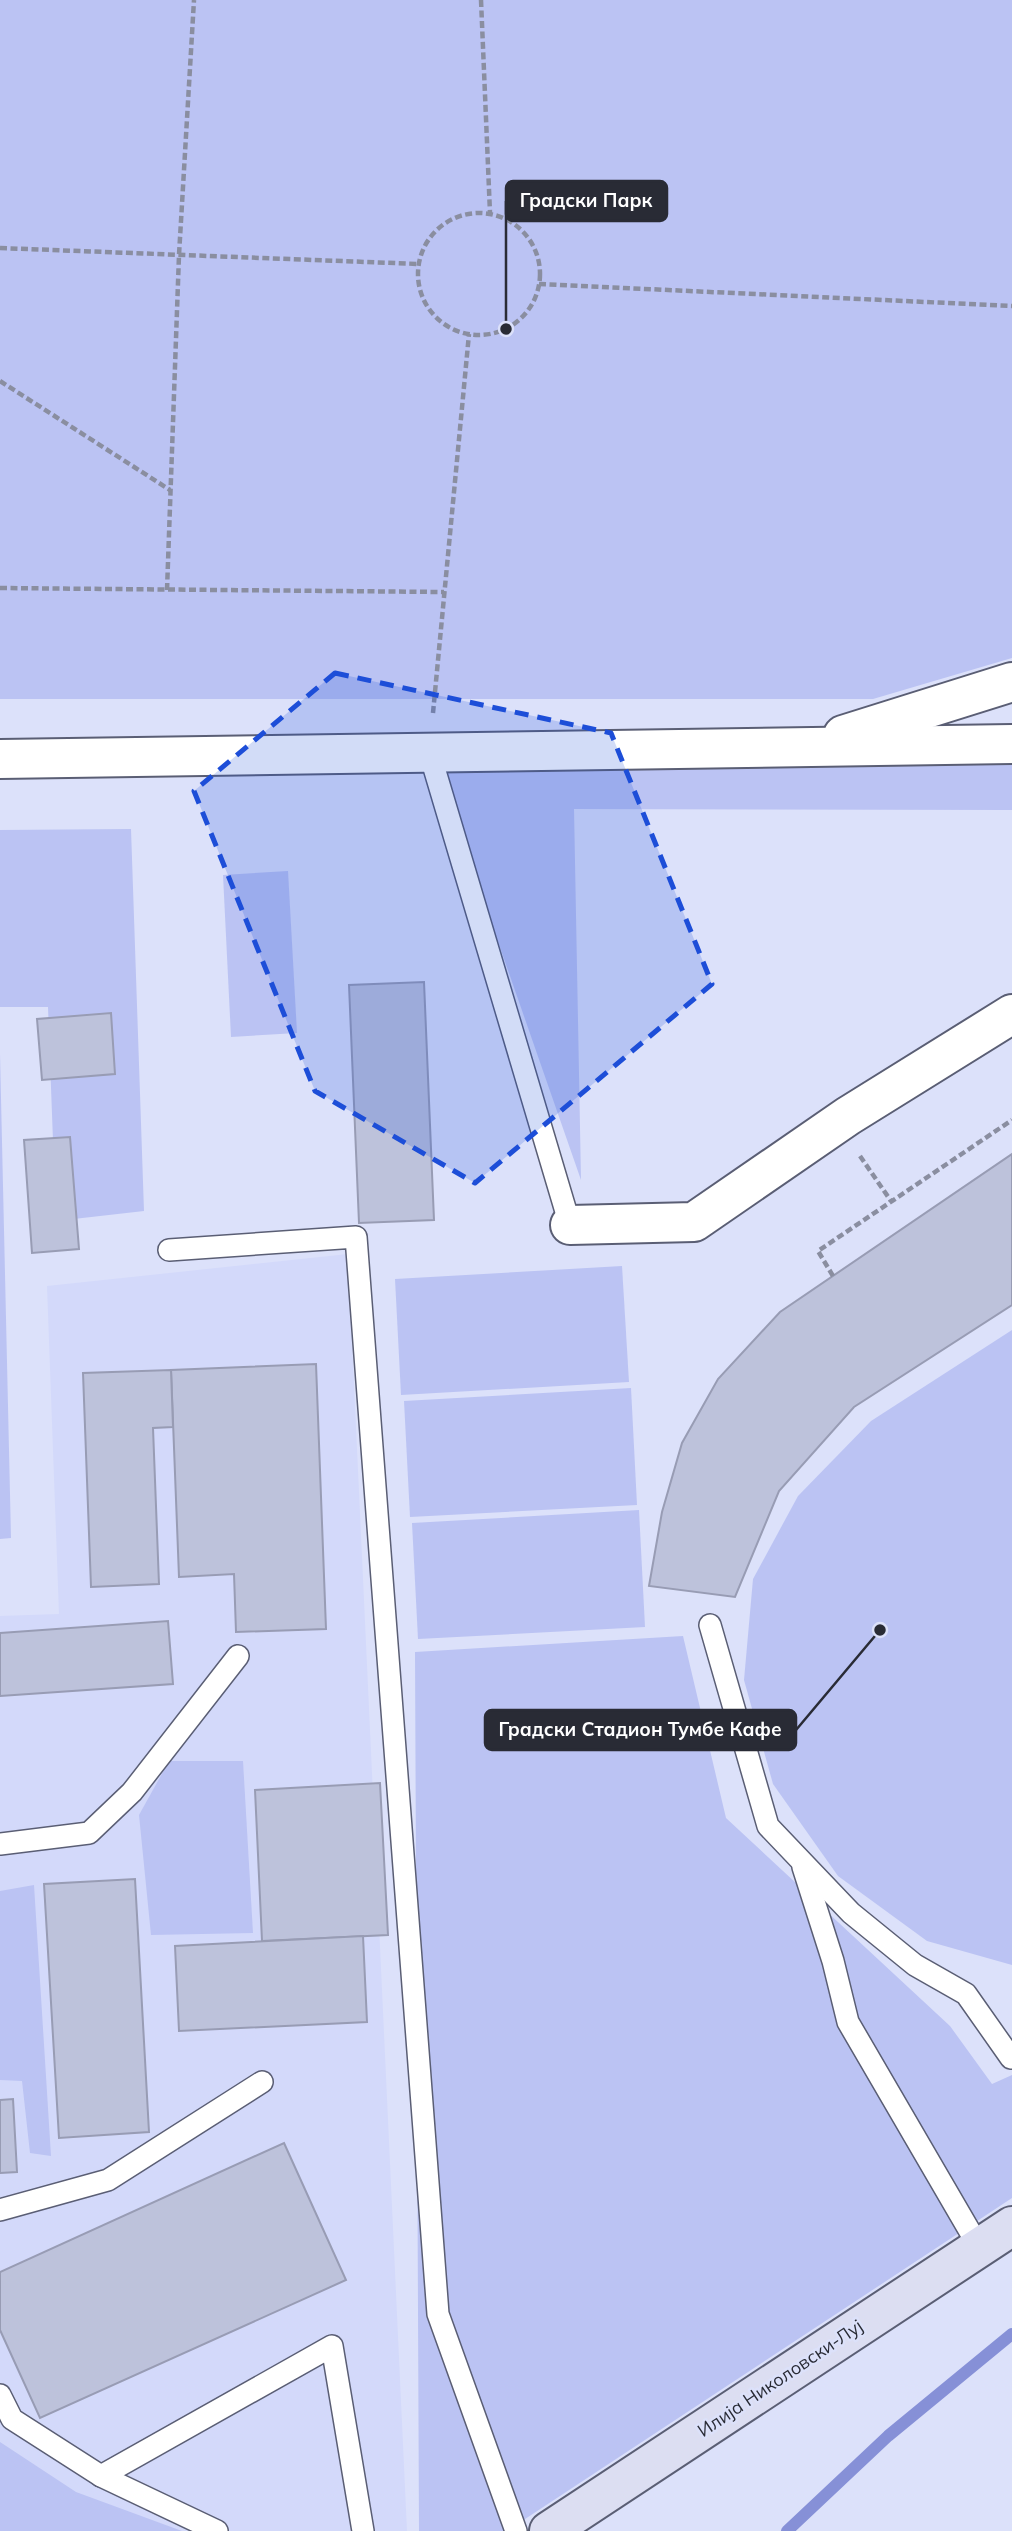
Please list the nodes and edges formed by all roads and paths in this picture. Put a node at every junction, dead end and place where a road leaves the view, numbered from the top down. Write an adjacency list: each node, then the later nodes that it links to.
1 (194, 0): 5 (path)
2 (481, 0): 3 (path)
3 (490, 213): 6 (path); 7 (path)
4 (0, 248): 5 (path)
5 (179, 255): 6 (path); 11 (path)
6 (419, 264): 9 (path)
7 (539, 284): 8 (path); 9 (path)
8 (1012, 306)
9 (469, 334): 14 (path)
10 (0, 381): 11 (path)
11 (170, 490): 13 (path)
12 (0, 588): 13 (path)
13 (167, 590): 14 (path)
14 (444, 592): 18 (path)
15 (1012, 682): 17 (street)
16 (1012, 744): 17 (street)
17 (801, 748): 18 (street)
18 (429, 751): 19 (street); 24 (lane)
19 (0, 759)
20 (1012, 1014): 22 (street)
21 (1012, 1120): 23 (path)
22 (838, 1122): 23 (path); 24 (street)
23 (891, 1201): 26 (path)
24 (570, 1225)
25 (169, 1250): 40 (lane)
26 (833, 1276)
27 (710, 1625): 30 (lane)
28 (238, 1656): 29 (lane)
29 (0, 1844)
30 (802, 1861): 31 (lane); 35 (lane)
31 (1011, 2058)
32 (262, 2082): 33 (lane)
33 (0, 2210)
34 (1012, 2226): 35 (street, Илија Николовски-Луј)
35 (979, 2246): 41 (street, Илија Николовски-Луј)
36 (0, 2395): 37 (lane)
37 (101, 2476): 38 (lane); 39 (lane)
38 (217, 2531)
39 (363, 2531)
40 (516, 2531)
41 (549, 2531)

